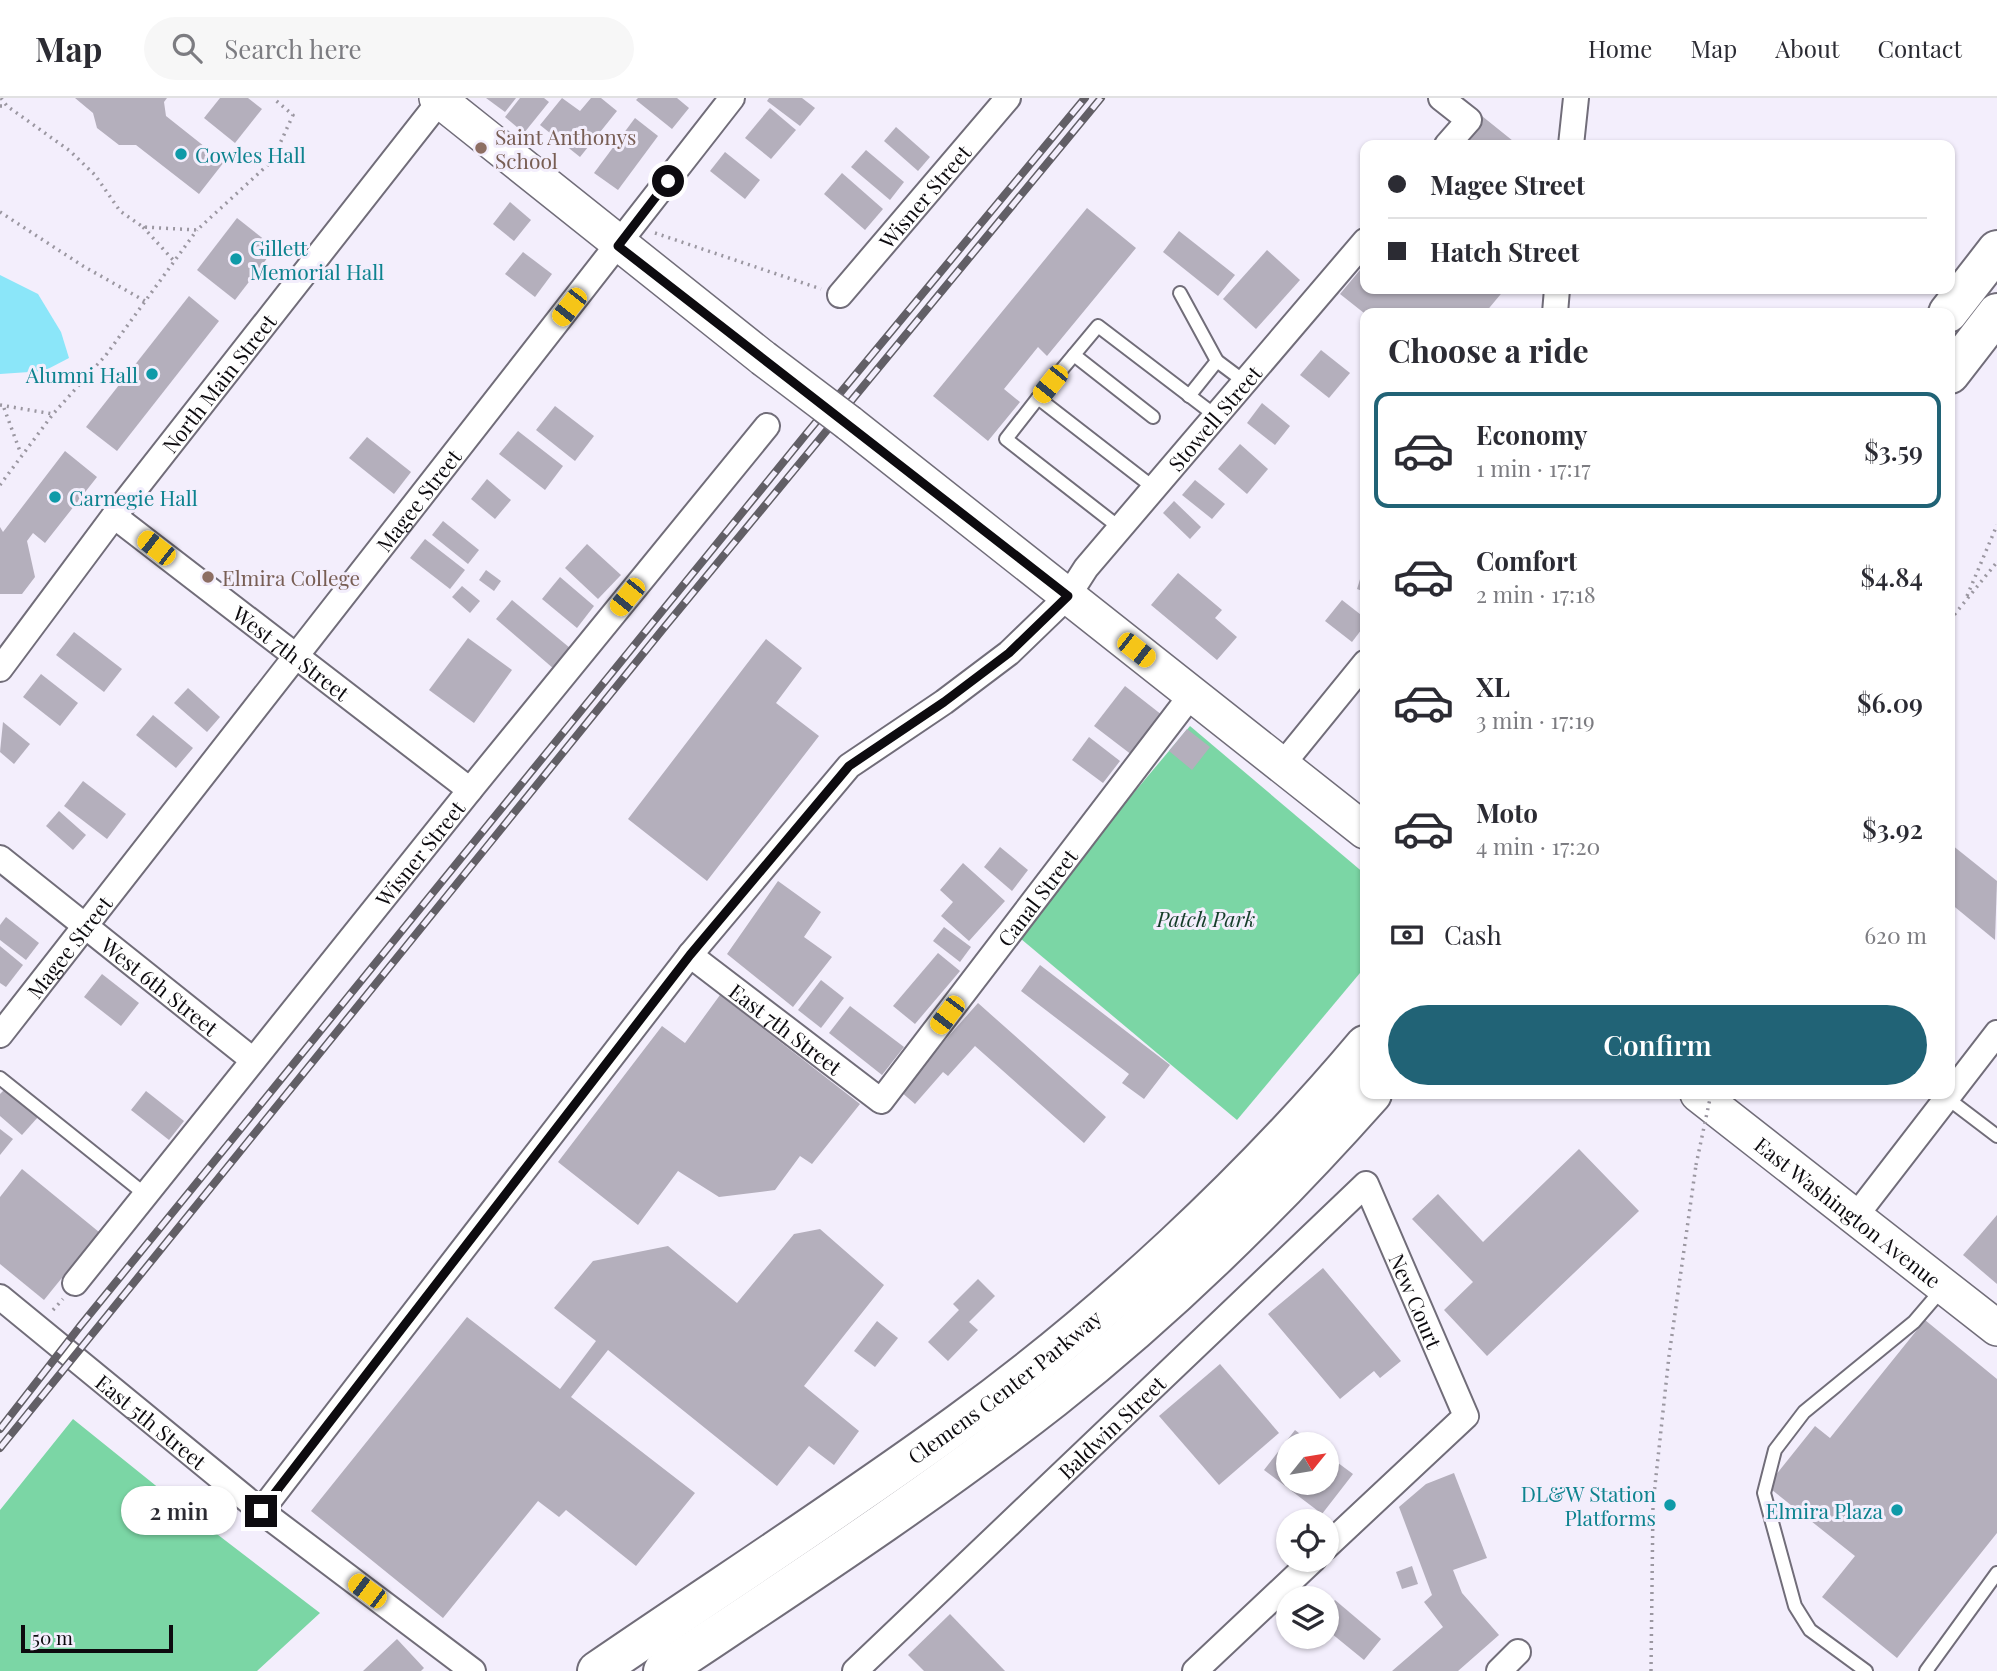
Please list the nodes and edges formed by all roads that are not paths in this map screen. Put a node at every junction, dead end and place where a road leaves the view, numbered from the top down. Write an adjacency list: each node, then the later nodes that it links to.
1 (733, 98): 8 (street, Magee Street)
2 (1008, 98): 12 (street, Wisner Street)
3 (1441, 98): 6 (street)
4 (1576, 98): 7 (street)
5 (440, 99): 8 (street); 25 (street, North Main Street)
6 (1451, 140)
7 (1572, 140)
8 (618, 246): 27 (street, bridge); 28 (street, Magee Street)
9 (1360, 248): 18 (street, Stowell Street)
10 (1997, 250): 13 (main road)
11 (1180, 293): 16 (lane)
12 (840, 295)
13 (1952, 308)
14 (1997, 313): 17 (main road)
15 (1074, 355): 19 (lane); 20 (lane); 22 (lane)
16 (1217, 360): 18 (lane); 19 (lane)
17 (1955, 368)
18 (1245, 382): 21 (street, Stowell Street)
19 (1189, 396): 21 (lane)
20 (1038, 398): 24 (lane); 26 (lane)
21 (1216, 416): 24 (street, Stowell Street)
22 (1153, 418)
23 (767, 426): 33 (street, Wisner Street)
24 (1154, 488): 26 (street, Stowell Street)
25 (114, 516): 28 (street, West 7th Street); 29 (street, North Main Street)
26 (1120, 528): 27 (street, Stowell Street)
27 (1068, 596): 31 (street); 37 (street, Stowell Street)
28 (295, 655): 33 (street, West 7th Street); 36 (street, Magee Street)
29 (0, 669)
30 (1360, 669): 32 (street)
31 (1192, 694): 32 (street); 48 (street, Canal Street)
32 (1282, 765): 34 (street)
33 (470, 790): 41 (street, Wisner Street)
34 (1360, 827)
35 (0, 858): 36 (street, West 6th Street)
36 (83, 926): 39 (street, Magee Street); 41 (street, West 6th Street)
37 (690, 955): 48 (street, East 7th Street); 57 (street, Stowell Street)
38 (1997, 1033): 43 (street)
39 (0, 1035)
40 (1360, 1051): 63 (main road, Clemens Center Parkway)
41 (253, 1060): 51 (street, Wisner Street)
42 (0, 1078): 51 (lane)
43 (1955, 1088)
44 (1368, 1099): 64 (main road, Clemens Center Parkway)
45 (1704, 1099): 52 (street, East Washington Avenue)
46 (1946, 1099): 52 (street)
47 (1948, 1099): 49 (lane)
48 (881, 1101)
49 (1997, 1136)
50 (1366, 1184): 58 (street, New Court); 65 (street, Baldwin Street)
51 (146, 1195): 53 (street, Wisner Street)
52 (1855, 1217): 54 (street, East Washington Avenue)
53 (75, 1283)
54 (1944, 1287): 56 (street, East Washington Avenue); 68 (lane)
55 (0, 1297): 57 (street, East 5th Street)
56 (1997, 1328)
57 (261, 1511): 62 (street, East 5th Street)
58 (1339, 1535)
59 (1300, 1572): 66 (street)
60 (1997, 1573): 69 (lane)
61 (1518, 1652): 67 (street)
62 (473, 1671)
63 (597, 1671)
64 (663, 1671)
65 (855, 1671)
66 (1195, 1671)
67 (1499, 1671)
68 (1866, 1671)
69 (1926, 1671)

